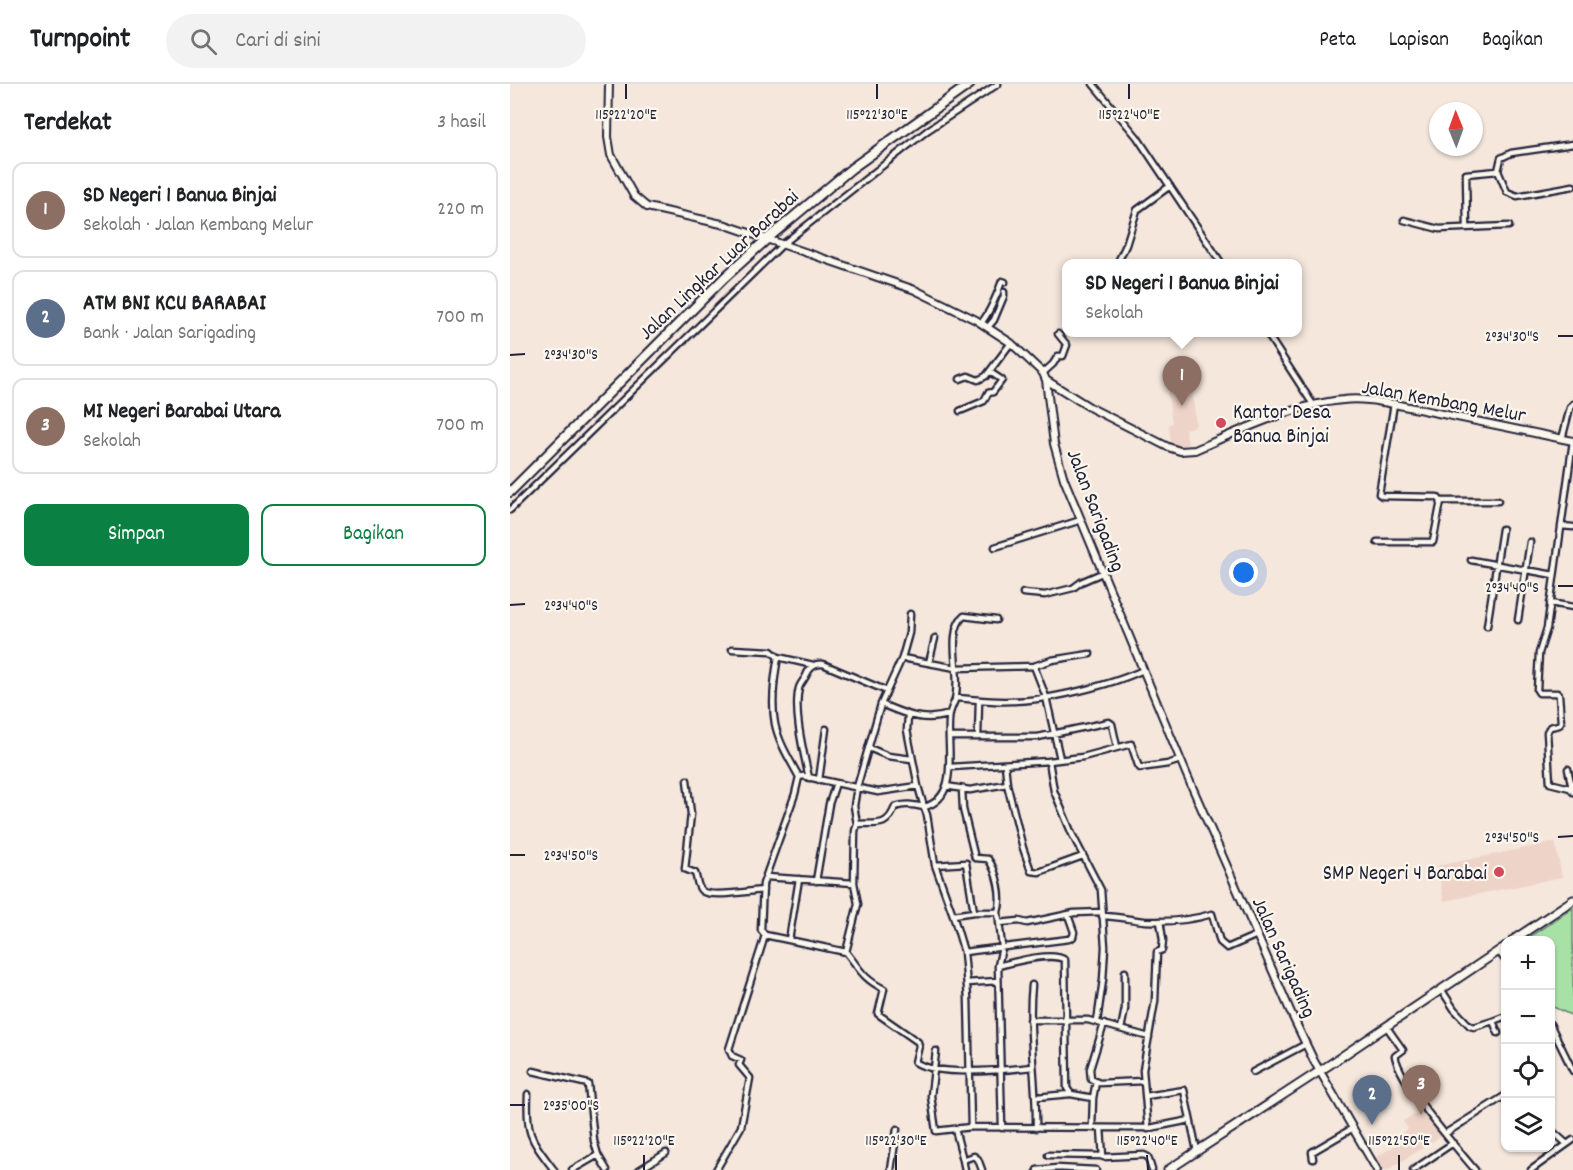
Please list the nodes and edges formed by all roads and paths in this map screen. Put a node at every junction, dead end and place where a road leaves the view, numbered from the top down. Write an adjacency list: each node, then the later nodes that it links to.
1 (609, 84): 12 (street)
2 (970, 84): 12 (highway, Jalan Lingkar Luar Barabai)
3 (998, 84): 13 (street)
4 (1093, 84): 7 (street)
5 (1573, 144): 6 (street)
6 (1498, 171): 8 (street); 11 (street)
7 (1170, 186): 14 (street); 15 (street)
8 (1573, 186)
9 (1404, 220): 11 (street)
10 (1509, 226): 11 (street)
11 (1467, 228)
12 (767, 239): 13 (street); 32 (highway, Jalan Lingkar Luar Barabai)
13 (783, 244): 18 (street); 35 (street)
14 (1119, 259)
15 (1219, 259)
16 (1005, 282): 18 (street)
17 (1004, 292): 19 (street)
18 (981, 323): 19 (street)
19 (988, 327): 22 (street)
20 (1058, 334): 24 (street)
21 (1269, 337): 28 (street)
22 (1011, 343): 23 (street); 24 (street)
23 (990, 372): 25 (street); 29 (street)
24 (1045, 376): 28 (street, Jalan Kembang Melur); 36 (street, Jalan Sarigading)
25 (960, 379)
26 (1394, 404): 28 (street, Jalan Kembang Melur); 30 (street, Jalan Kembang Melur); 33 (street)
27 (1573, 404): 30 (street)
28 (1314, 406)
29 (960, 411)
30 (1562, 439): 31 (street, Jalan Kembang Melur)
31 (1573, 441): 37 (street)
32 (510, 492)
33 (1441, 501): 34 (street); 40 (street)
34 (1498, 501)
35 (510, 510)
36 (1081, 520): 42 (street); 46 (street, Jalan Sarigading)
37 (1561, 526): 38 (street); 47 (street)
38 (1573, 527)
39 (1502, 529): 44 (street)
40 (1377, 542)
41 (1530, 542): 45 (street)
42 (995, 547)
43 (1471, 560): 44 (street)
44 (1497, 565): 45 (street); 54 (street)
45 (1524, 570): 47 (street); 53 (street)
46 (1102, 573): 48 (street); 64 (street, Jalan Sarigading)
47 (1554, 575): 49 (street)
48 (1023, 593)
49 (1550, 603): 50 (street); 95 (street)
50 (1573, 607)
51 (910, 614): 59 (street)
52 (996, 620): 63 (street)
53 (1518, 620)
54 (1487, 626)
55 (935, 638): 60 (street)
56 (732, 649): 58 (street)
57 (1090, 654): 62 (street)
58 (778, 657): 61 (street); 85 (street)
59 (902, 658): 60 (street); 65 (street)
60 (929, 663): 63 (street)
61 (813, 665): 65 (street); 86 (street)
62 (1034, 666): 63 (street); 66 (street)
63 (956, 668): 67 (street)
64 (1143, 670): 66 (street); 80 (street, Jalan Sarigading)
65 (887, 691): 69 (street)
66 (1046, 697): 68 (street); 73 (street)
67 (956, 698): 68 (street); 70 (street)
68 (979, 700): 75 (street)
69 (881, 704): 71 (street); 77 (street)
70 (950, 714): 71 (street); 74 (street)
71 (908, 715): 78 (street)
72 (826, 729): 88 (street)
73 (1054, 734): 75 (street); 76 (street); 79 (street)
74 (949, 737): 75 (street); 83 (street)
75 (978, 737)
76 (1117, 747): 79 (street); 80 (street)
77 (869, 748): 78 (street); 93 (street)
78 (912, 759): 91 (street)
79 (1060, 759): 81 (street)
80 (1180, 760): 114 (street, Jalan Sarigading)
81 (1049, 761): 82 (street); 98 (street)
82 (1005, 764): 83 (street); 90 (street)
83 (951, 767): 92 (street)
84 (1568, 769): 95 (street)
85 (799, 777): 86 (street); 100 (street)
86 (809, 778): 88 (street)
87 (687, 780): 104 (street)
88 (819, 780): 89 (street)
89 (836, 783): 93 (street); 102 (street)
90 (1006, 784): 94 (street); 98 (street)
91 (918, 786): 93 (street); 96 (street)
92 (946, 786): 94 (street); 96 (street)
93 (857, 787): 97 (street)
94 (962, 789): 107 (street)
95 (1573, 791)
96 (924, 807): 97 (street); 99 (street)
97 (856, 824): 103 (street)
98 (1083, 856): 108 (street)
99 (934, 865): 106 (street); 109 (street)
100 (766, 877): 101 (street); 104 (street)
101 (799, 879): 102 (street); 116 (street)
102 (816, 880): 103 (street)
103 (854, 883): 120 (street)
104 (763, 890): 113 (street)
105 (1573, 900): 115 (main road)
106 (974, 912): 107 (street); 109 (street)
107 (998, 912): 112 (street)
108 (1102, 914): 110 (street); 111 (street); 133 (street)
109 (954, 915): 121 (street)
110 (1068, 915): 112 (street); 117 (street)
111 (1160, 921): 114 (street); 140 (street)
112 (999, 923): 117 (street)
113 (765, 934): 116 (street); 188 (street)
114 (1257, 935): 142 (street, Jalan Sarigading)
115 (1519, 936)
116 (789, 940): 120 (street)
117 (1002, 947): 121 (street); 123 (street)
118 (1501, 949): 119 (main road)
119 (1498, 951): 122 (street); 128 (main road)
120 (846, 952): 145 (street)
121 (964, 952): 126 (street)
122 (1501, 955)
123 (998, 966): 125 (street); 130 (street)
124 (1125, 972): 136 (street)
125 (998, 981): 126 (street); 148 (street)
126 (967, 983): 146 (street)
127 (1032, 985): 131 (street)
128 (1441, 989): 132 (street); 135 (main road)
129 (1501, 1018): 132 (street)
130 (1065, 1019): 131 (street); 133 (street); 155 (street)
131 (1030, 1020): 144 (street)
132 (1493, 1021): 138 (street)
133 (1097, 1022): 134 (street)
134 (1104, 1024): 136 (street); 153 (street)
135 (1386, 1026): 149 (main road); 170 (street)
136 (1121, 1029): 140 (street)
137 (1555, 1031): 139 (street)
138 (1498, 1033)
139 (1558, 1036): 141 (street); 150 (street)
140 (1149, 1037): 152 (street)
141 (1555, 1037)
142 (1306, 1044): 149 (street, Jalan Sarigading); 151 (street)
143 (936, 1051): 145 (street)
144 (1033, 1067): 148 (street); 157 (street)
145 (934, 1069): 146 (street); 169 (street)
146 (970, 1070): 148 (street); 161 (street)
147 (533, 1071): 177 (street)
148 (1001, 1071): 162 (street)
149 (1320, 1071): 167 (street, Jalan Sarigading); 175 (main road)
150 (1573, 1071)
151 (1253, 1072)
152 (1144, 1081): 153 (street); 156 (street)
153 (1096, 1082): 158 (street)
154 (528, 1094): 184 (street)
155 (1071, 1094): 157 (street); 158 (street)
156 (1146, 1096): 160 (street); 166 (street)
157 (1037, 1097): 163 (street)
158 (1093, 1098): 164 (street)
159 (1501, 1098): 170 (street)
160 (1191, 1120): 166 (street); 175 (street)
161 (971, 1127): 162 (street); 169 (street)
162 (1002, 1128): 163 (street)
163 (1036, 1128): 164 (street)
164 (1092, 1128): 165 (street)
165 (1101, 1128): 166 (street); 179 (street)
166 (1148, 1128)
167 (1353, 1128): 180 (street); 183 (street, Jalan Sarigading)
168 (897, 1129): 189 (street)
169 (955, 1129): 181 (street)
170 (1446, 1133): 173 (street)
171 (1555, 1133): 174 (street)
172 (1573, 1140): 174 (street)
173 (1453, 1143): 197 (street); 198 (street)
174 (1567, 1144): 199 (street)
175 (1197, 1151): 182 (main road)
176 (666, 1154): 187 (street)
177 (598, 1155): 185 (street); 186 (street)
178 (1048, 1155): 179 (street)
179 (1102, 1155): 194 (street)
180 (1312, 1159)
181 (963, 1160): 190 (street); 191 (street)
182 (1177, 1167): 195 (main road)
183 (1376, 1168): 196 (street)
184 (554, 1170)
185 (572, 1170)
186 (607, 1170)
187 (639, 1170)
188 (716, 1170)
189 (891, 1170)
190 (965, 1170)
191 (982, 1170)
192 (1037, 1170): 193 (street)
193 (1096, 1170)
194 (1152, 1170)
195 (1168, 1170)
196 (1367, 1170)
197 (1413, 1170)
198 (1475, 1170)
199 (1531, 1170)

